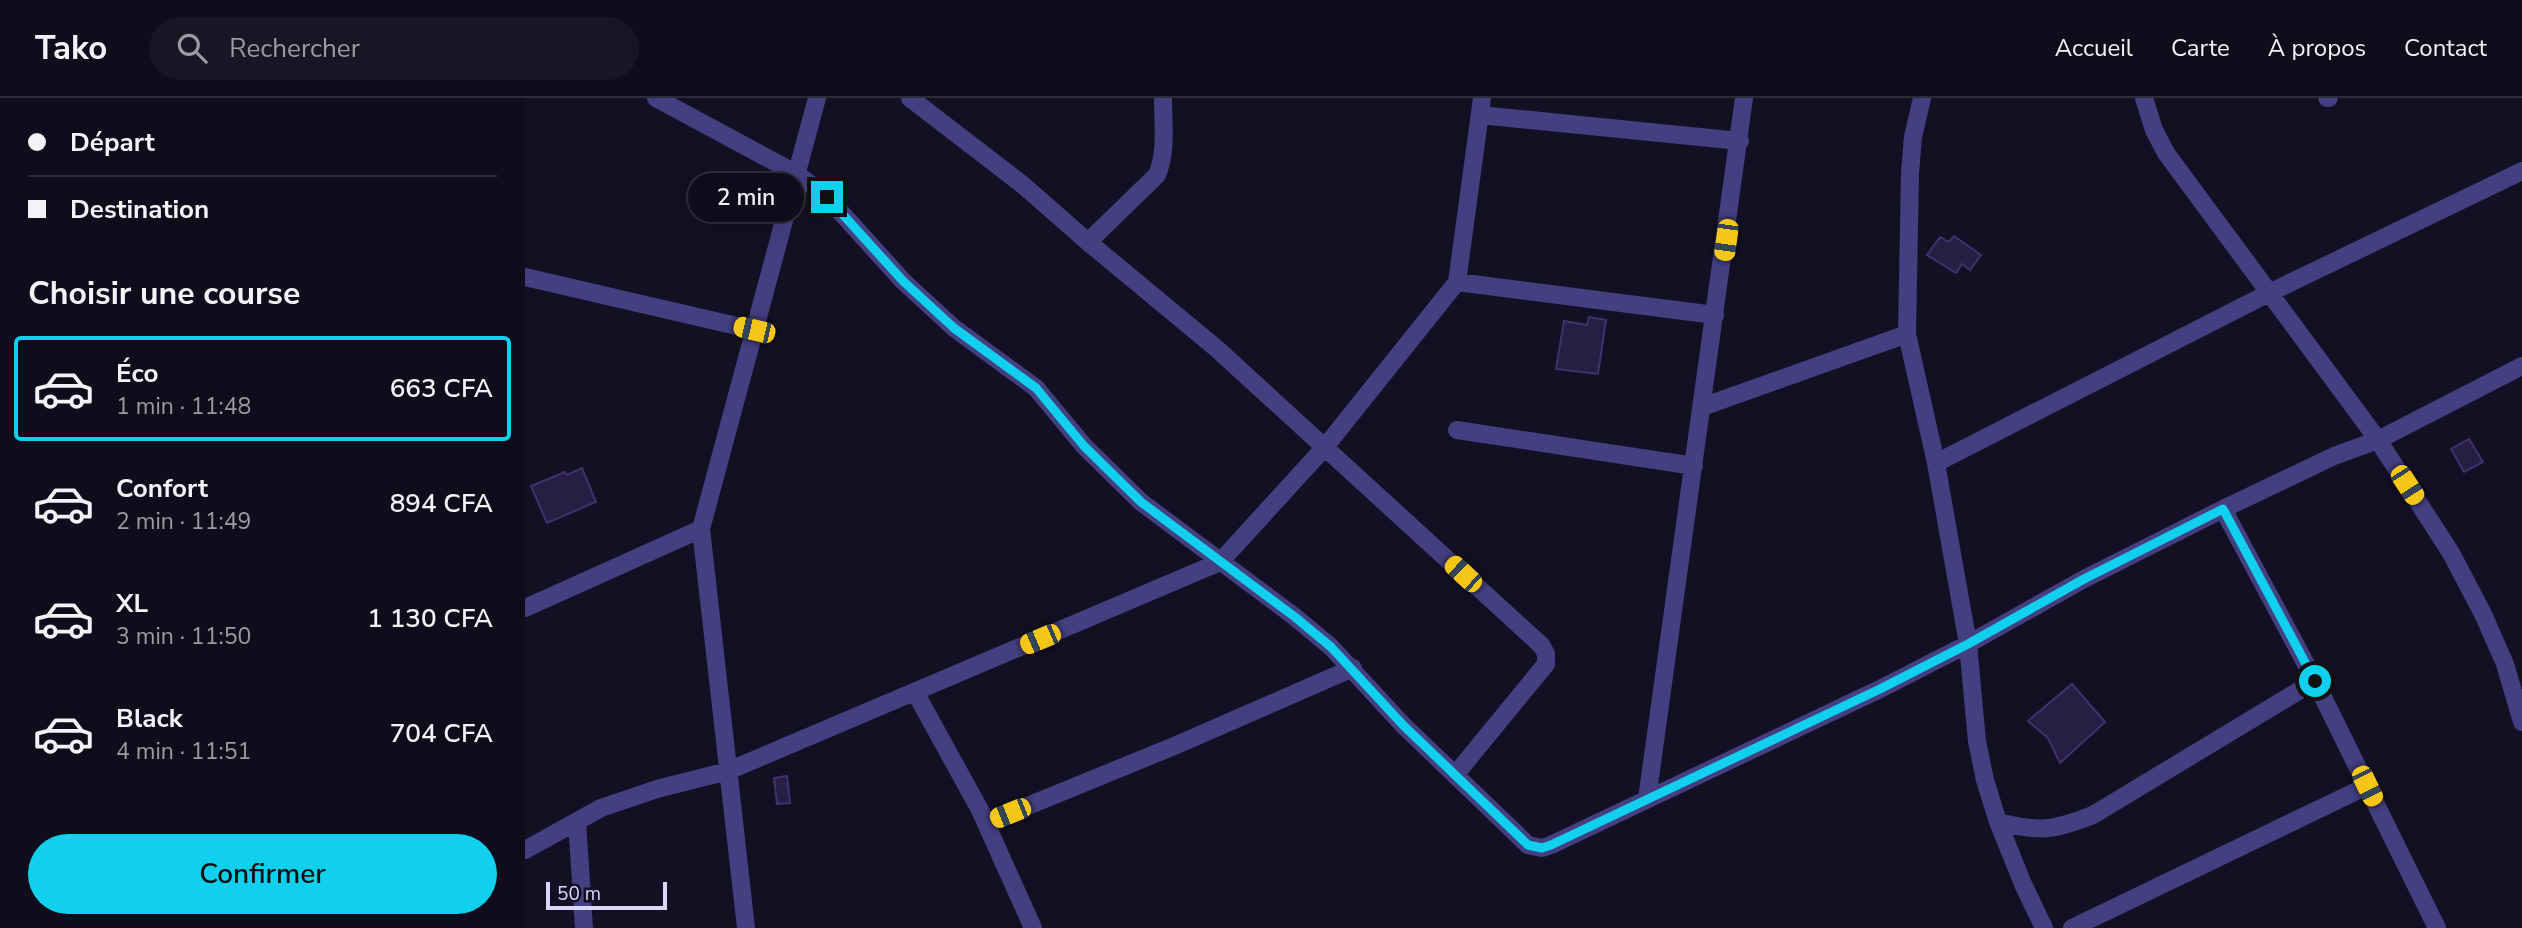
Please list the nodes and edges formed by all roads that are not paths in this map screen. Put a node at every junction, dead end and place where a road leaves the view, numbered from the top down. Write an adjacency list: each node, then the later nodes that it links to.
1 (656, 98): 11 (street)
2 (817, 98): 11 (street)
3 (911, 98): 12 (street)
4 (1163, 98): 12 (street)
5 (1744, 98): 9 (street)
6 (1923, 98): 18 (street)
7 (2144, 98): 15 (street)
8 (1481, 106): 9 (street); 14 (street)
9 (1740, 141): 16 (street)
10 (2522, 171): 15 (street)
11 (797, 174): 17 (street); 28 (street)
12 (1088, 242): 23 (street)
13 (525, 277): 17 (street)
14 (1457, 282): 16 (street); 23 (street)
15 (2269, 293): 22 (street); 24 (street)
16 (1715, 315): 20 (street)
17 (754, 330): 27 (street)
18 (1906, 334): 20 (street); 24 (street)
19 (2522, 366): 22 (street)
20 (1702, 407): 25 (street)
21 (1457, 430): 25 (street)
22 (2378, 440): 26 (street); 34 (street)
23 (1325, 447): 28 (street); 36 (street)
24 (1936, 463): 30 (street)
25 (1694, 466): 38 (street)
26 (2223, 509): 30 (street); 32 (street)
27 (701, 529): 29 (street); 35 (street)
28 (1220, 562): 31 (street); 33 (street)
29 (525, 608)
30 (1968, 644): 38 (street); 40 (street)
31 (1353, 668): 36 (street); 41 (street)
32 (2315, 681): 37 (street); 40 (street)
33 (915, 692): 35 (street); 41 (street)
34 (2522, 722)
35 (728, 771): 39 (street); 44 (street)
36 (1455, 775): 38 (street)
37 (2367, 786): 47 (street); 48 (street)
38 (1647, 799)
39 (577, 821): 42 (street); 43 (street)
40 (1998, 822): 46 (street)
41 (986, 823): 45 (street)
42 (525, 850)
43 (584, 928)
44 (746, 928)
45 (1033, 928)
46 (2044, 928)
47 (2072, 928)
48 (2437, 928)

